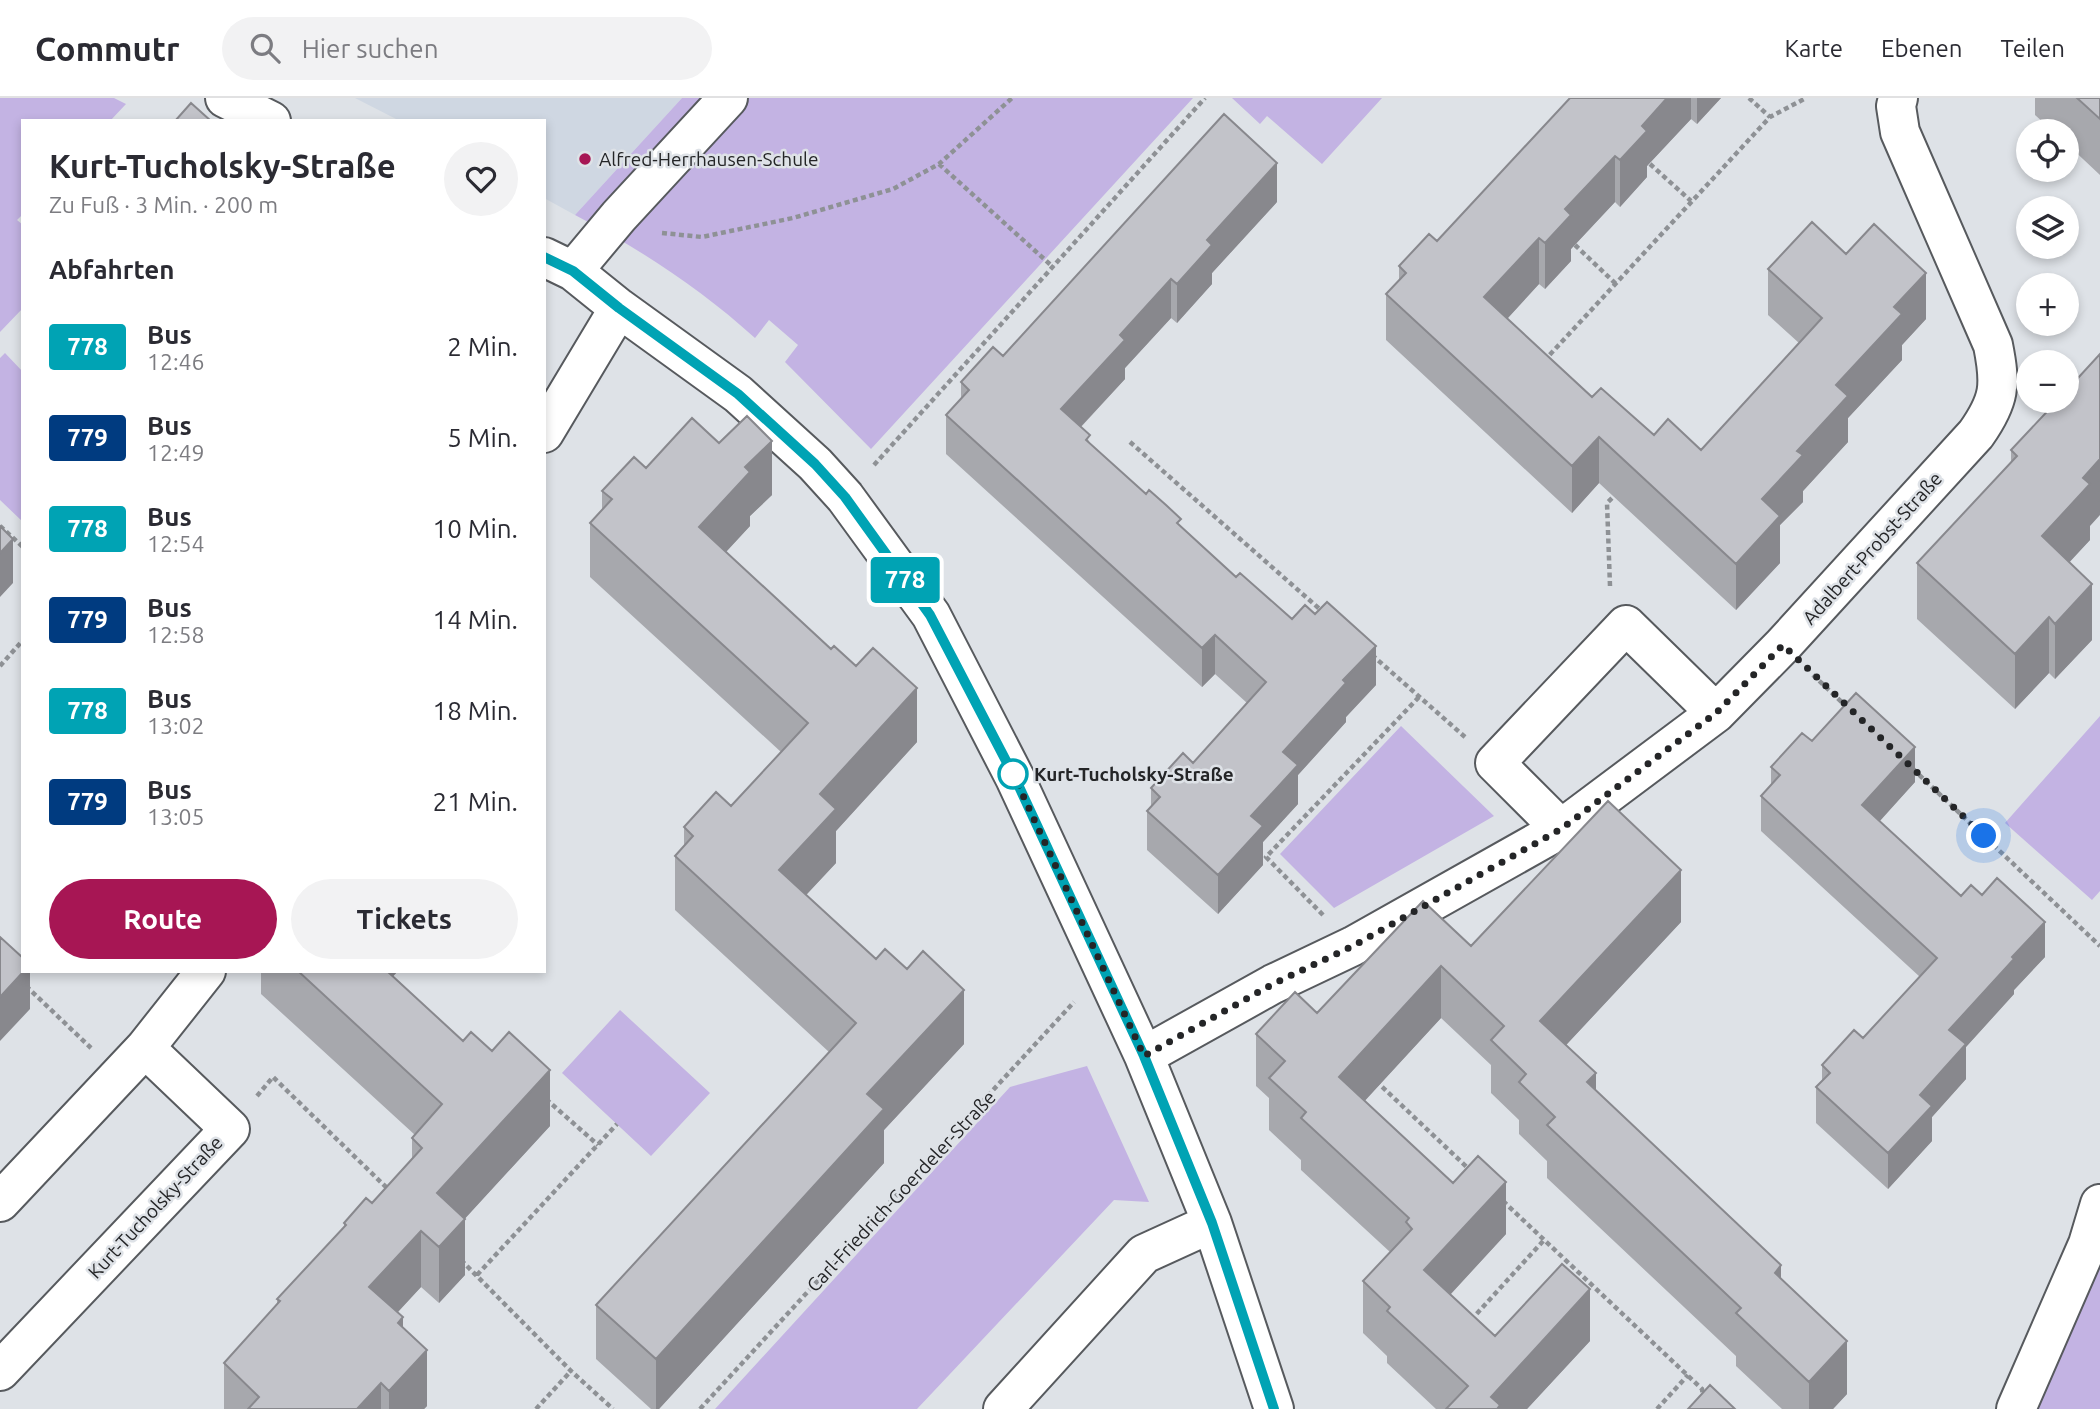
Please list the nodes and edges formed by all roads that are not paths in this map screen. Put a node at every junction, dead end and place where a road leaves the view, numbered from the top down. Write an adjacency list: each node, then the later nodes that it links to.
1 (225, 98): 4 (street)
2 (728, 98): 5 (street)
3 (1898, 98): 8 (street, Adalbert-Probst-Straße)
4 (267, 119)
5 (559, 264): 6 (street)
6 (619, 308): 7 (street); 11 (street)
7 (546, 430)
8 (1716, 713): 9 (street, Adalbert-Probst-Straße); 9 (street)
9 (1561, 829): 11 (street, Adalbert-Probst-Straße)
10 (204, 973): 12 (street)
11 (1144, 1056): 15 (street)
12 (133, 1062): 13 (street); 17 (street, Kurt-Tucholsky-Straße)
13 (0, 1202)
14 (2100, 1204): 16 (street)
15 (1212, 1223): 18 (street); 19 (street)
16 (2094, 1245): 20 (street)
17 (0, 1371)
18 (1003, 1409)
19 (1274, 1409)
20 (2016, 1409)

